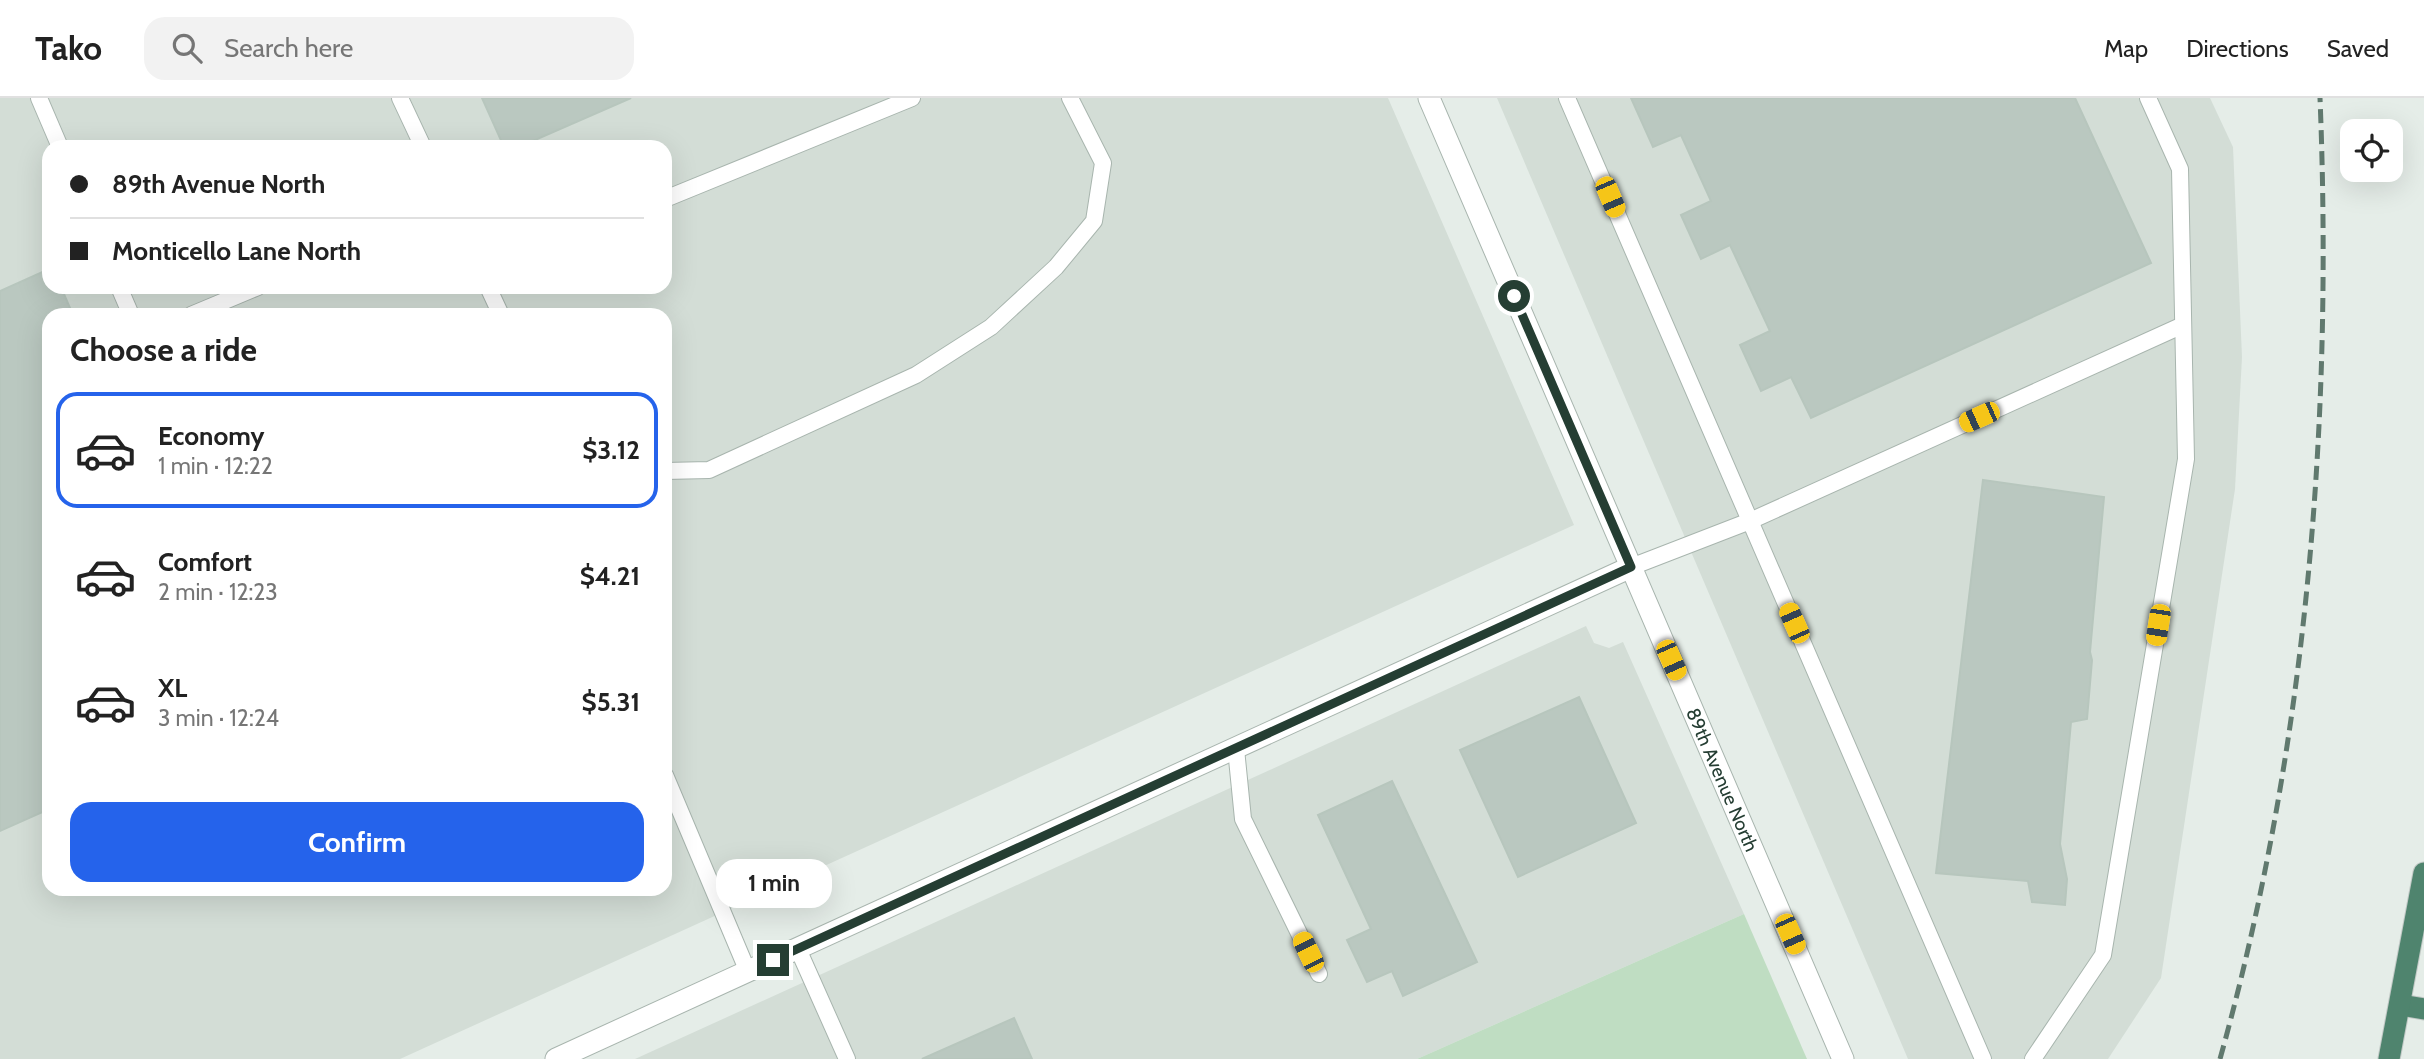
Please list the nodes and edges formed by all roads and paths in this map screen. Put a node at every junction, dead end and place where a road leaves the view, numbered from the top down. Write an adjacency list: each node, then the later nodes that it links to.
1 (39, 98): 8 (lane)
2 (400, 98): 9 (lane)
3 (912, 98): 10 (lane)
4 (1070, 98): 14 (lane)
5 (1429, 98): 16 (street, 89th Avenue North)
6 (1567, 98): 15 (lane)
7 (2148, 98): 13 (lane)
8 (57, 140)
9 (420, 140)
10 (672, 196)
11 (241, 294): 12 (lane)
12 (208, 308)
13 (2183, 325): 15 (lane); 29 (lane)
14 (672, 471)
15 (1750, 521): 16 (lane); 28 (lane)
16 (1631, 567): 17 (street); 27 (street, 89th Avenue North)
17 (1236, 750): 20 (street); 22 (lane)
18 (672, 792): 21 (lane)
19 (2424, 873): 23 (highway)
20 (798, 949): 21 (street); 26 (lane)
21 (748, 972): 25 (street)
22 (1319, 974)
23 (2401, 1005): 24 (highway); 30 (highway)
24 (2424, 1009)
25 (556, 1059)
26 (847, 1059)
27 (1843, 1059)
28 (1983, 1059)
29 (2033, 1059)
30 (2389, 1059)

